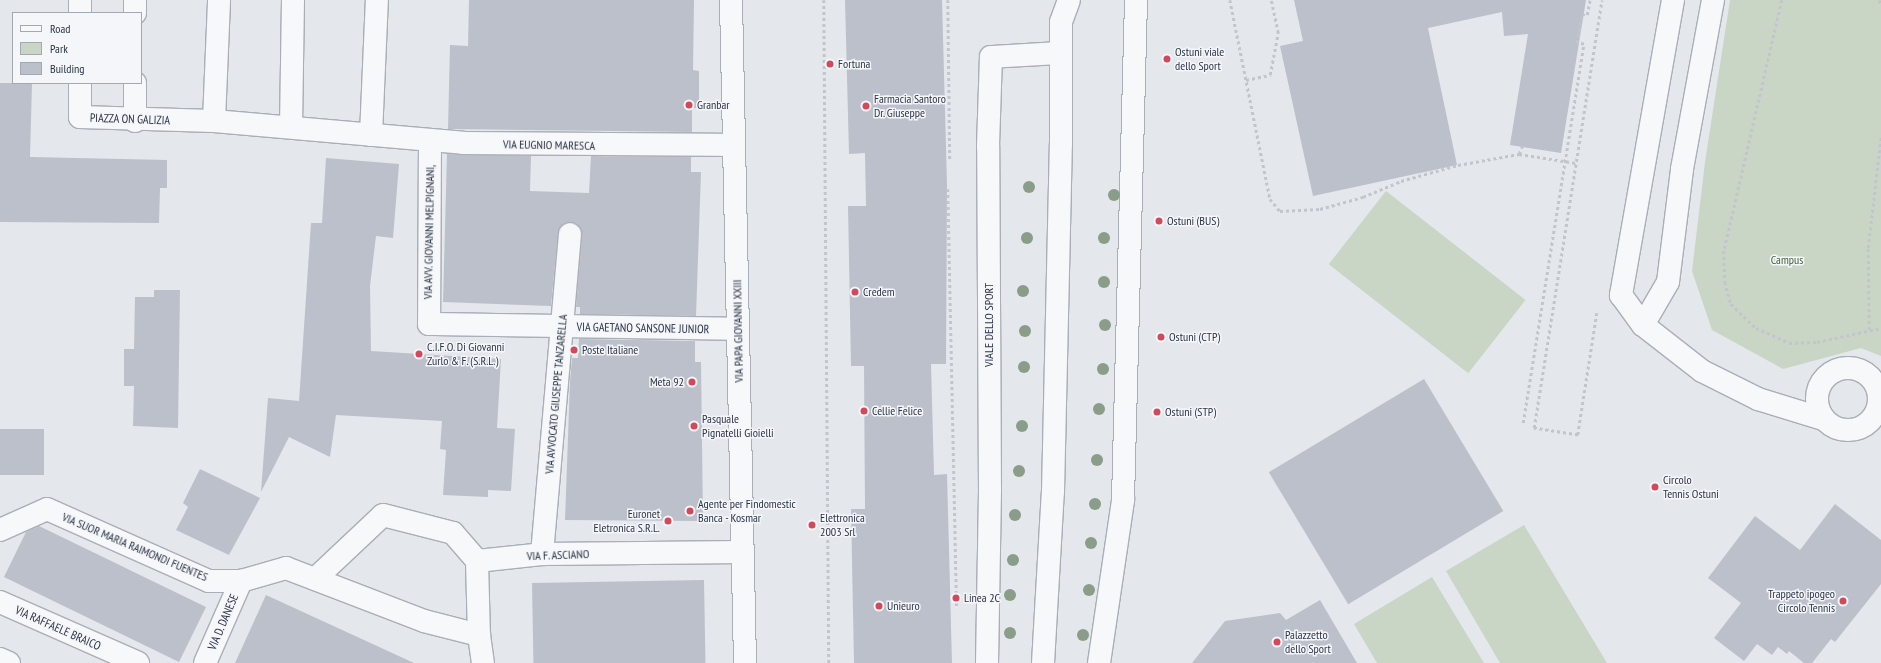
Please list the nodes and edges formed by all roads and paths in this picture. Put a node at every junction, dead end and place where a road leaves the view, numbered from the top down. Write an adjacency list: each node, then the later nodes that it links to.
1 (80, 0): 20 (street)
2 (135, 0): 21 (street)
3 (219, 0): 27 (street)
4 (293, 0): 28 (street)
5 (378, 0): 29 (street)
6 (731, 0): 32 (street, VIA PAPA GIOVANNI XXIII)
7 (824, 0): 65 (path)
8 (948, 0): 35 (path)
9 (1069, 0): 22 (street)
10 (1136, 0): 68 (street)
11 (1230, 0): 23 (path)
12 (1271, 0): 23 (path)
13 (1590, 0): 36 (path)
14 (1602, 0): 37 (path)
15 (1673, 0): 41 (street)
16 (1713, 0): 41 (street)
17 (1782, 0): 45 (path)
18 (1879, 0): 19 (path)
19 (1881, 3)
20 (80, 12)
21 (135, 12)
22 (1061, 53): 66 (street, VIALE DELLO SPORT); 67 (street)
23 (1246, 80): 34 (path)
24 (80, 84): 26 (street, PIAZZA ON GALIZIA)
25 (135, 84): 26 (street)
26 (135, 121): 27 (street, PIAZZA ON GALIZIA)
27 (214, 121): 28 (street, PIAZZA ON GALIZIA)
28 (291, 127): 29 (street, PIAZZA ON GALIZIA)
29 (367, 134): 31 (street, VIA EUGNIO MARESCA)
30 (1881, 135): 45 (path)
31 (430, 140): 32 (street, VIA EUGNIO MARESCA); 40 (street, VIA AVV. GIOVANNI MELPIGNANI,)
32 (734, 145): 44 (street, VIA PAPA GIOVANNI XXIII)
33 (1521, 146): 34 (path)
34 (1519, 154): 36 (path)
35 (950, 161)
36 (1564, 161): 37 (path); 48 (path)
37 (1576, 163): 49 (path)
38 (948, 189): 57 (path)
39 (570, 234): 42 (street, VIA AVVOCATO GIUSEPPE TANZARELLA)
40 (429, 324): 42 (street, VIA GAETANO SANSONE JUNIOR)
41 (1643, 325): 47 (street)
42 (562, 327): 44 (street, VIA GAETANO SANSONE JUNIOR); 52 (street, VIA AVVOCATO GIUSEPPE TANZARELLA)
43 (1881, 328): 45 (path)
44 (738, 330): 51 (street, VIA PAPA GIOVANNI XXIII)
45 (1869, 330)
46 (1878, 381): 47 (street); 47 (street)
47 (1824, 419)
48 (1523, 423)
49 (1534, 428)
50 (0, 530): 55 (street, VIA SUOR MARIA RAIMONDI FUENTES)
51 (743, 552): 52 (street, VIA F. ASCIANO); 64 (street, VIA PAPA GIOVANNI XXIII)
52 (542, 554): 53 (street, VIA F. ASCIANO)
53 (477, 561): 54 (street); 58 (street)
54 (315, 579): 55 (street, VIA SUOR MARIA RAIMONDI FUENTES); 58 (street, VIA SUOR MARIA RAIMONDI FUENTES)
55 (241, 580): 62 (street, VIA D. DANESE)
56 (0, 602): 61 (street, VIA RAFFAELE BRAICO)
57 (957, 609)
58 (479, 635): 63 (street)
59 (0, 659): 60 (street)
60 (9, 663)
61 (138, 663)
62 (205, 663)
63 (483, 663)
64 (745, 663)
65 (829, 663)
66 (987, 663)
67 (1043, 663)
68 (1099, 663)

